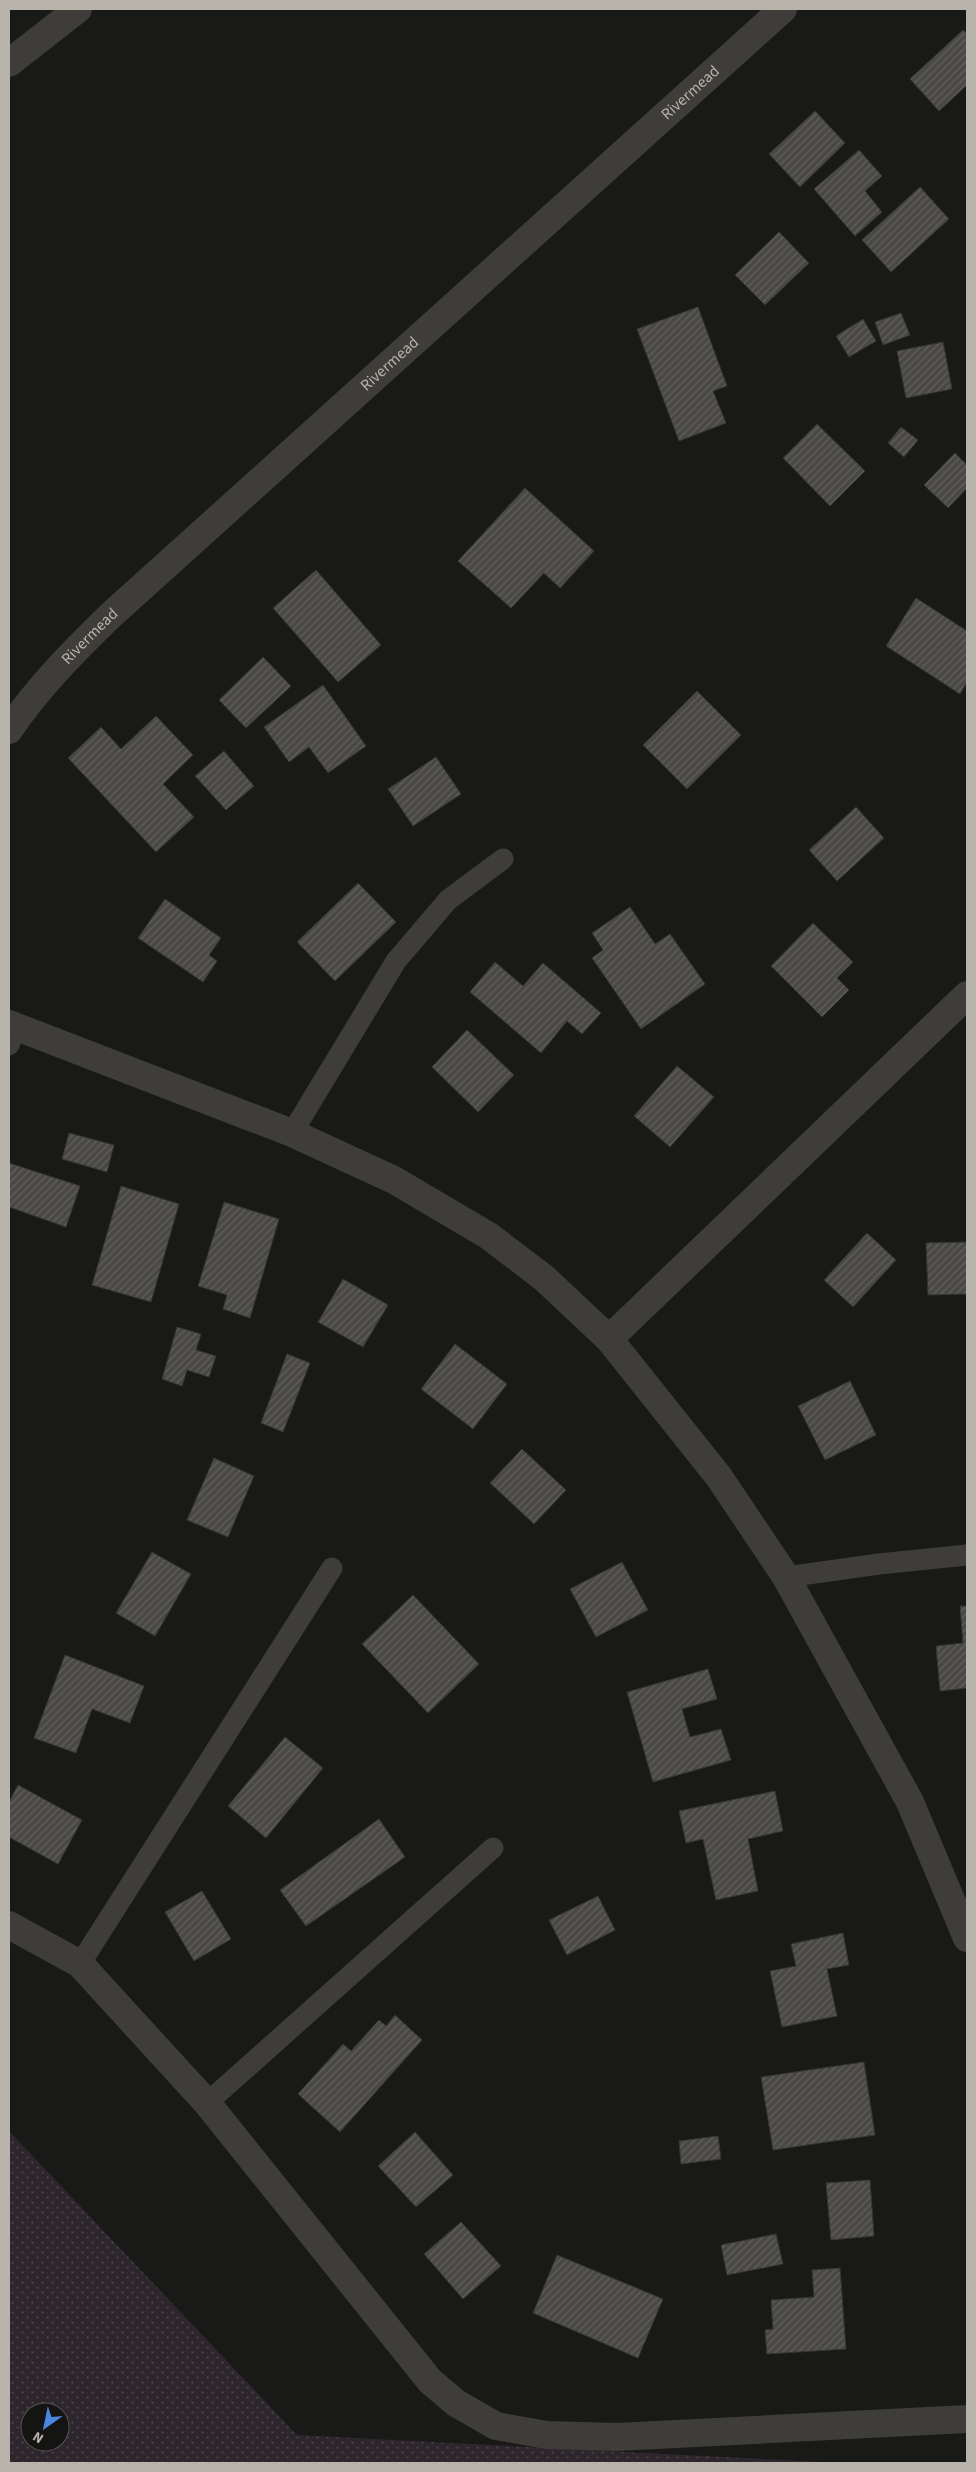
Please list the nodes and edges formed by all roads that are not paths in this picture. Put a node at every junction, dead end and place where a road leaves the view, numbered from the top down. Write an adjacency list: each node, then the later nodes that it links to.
1 (78, 9): 3 (street)
2 (783, 9): 4 (street, Rivermead)
3 (9, 63)
4 (9, 730)
5 (503, 859): 8 (lane)
6 (967, 995): 9 (street)
7 (11, 1032): 8 (street)
8 (292, 1133): 9 (street)
9 (609, 1339): 12 (street)
10 (967, 1555): 12 (lane)
11 (332, 1568): 16 (lane)
12 (786, 1577): 15 (street)
13 (493, 1848): 17 (lane)
14 (9, 1925): 16 (street)
15 (967, 1938)
16 (80, 1964): 17 (street)
17 (207, 2103): 18 (street)
18 (967, 2419)

